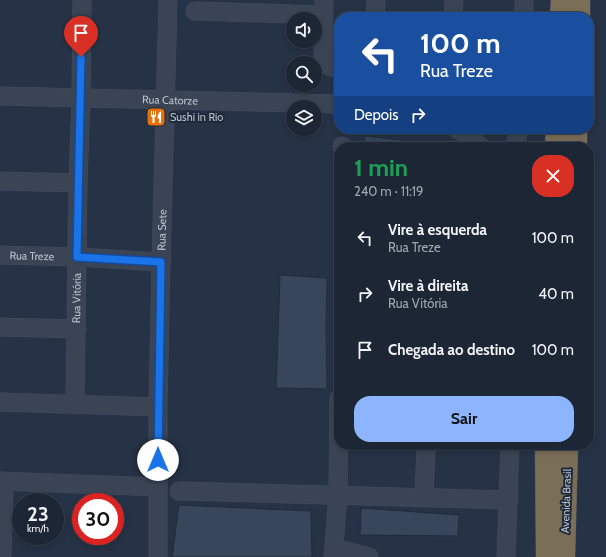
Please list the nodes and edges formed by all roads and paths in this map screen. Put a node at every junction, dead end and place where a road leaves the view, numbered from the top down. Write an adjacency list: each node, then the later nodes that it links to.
1 (82, 0): 17 (street, Rua Vitória)
2 (168, 0): 18 (street, Rua Sete)
3 (376, 0): 10 (street)
4 (454, 0): 11 (street)
5 (524, 0): 12 (street)
6 (562, 0): 13 (highway)
7 (579, 0): 14 (highway)
8 (324, 7): 9 (street); 15 (street)
9 (195, 11)
10 (375, 12)
11 (453, 12)
12 (524, 12)
13 (561, 12)
14 (579, 12)
15 (334, 67)
16 (0, 96): 17 (street, Rua Catorze)
17 (81, 97): 18 (street, Rua Catorze); 23 (street, Rua Vitória)
18 (165, 99): 19 (street, Rua Catorze); 26 (street, Rua Sete)
19 (334, 104)
20 (465, 134): 21 (street)
21 (475, 142)
22 (0, 181): 23 (street)
23 (78, 183): 25 (street, Rua Vitória)
24 (0, 255): 25 (street, Rua Treze)
25 (77, 257): 26 (street, Rua Treze); 28 (street, Rua Vitória)
26 (161, 262): 31 (street, Rua Sete)
27 (0, 327): 28 (street)
28 (77, 329): 30 (street, Rua Vitória)
29 (0, 402): 30 (street)
30 (75, 404): 31 (street)
31 (158, 407): 40 (street, Rua Sete)
32 (338, 450): 42 (street)
33 (426, 450): 43 (street)
34 (510, 450): 44 (street)
35 (543, 450): 38 (highway)
36 (546, 450): 38 (highway, Avenida Brasil)
37 (566, 450): 46 (highway, Avenida Brasil)
38 (546, 470): 46 (highway, Avenida Brasil)
39 (2, 482): 40 (street); 47 (street)
40 (158, 487): 48 (street, Rua Sete)
41 (179, 491): 42 (street)
42 (338, 495): 43 (street); 45 (street)
43 (424, 498): 44 (street)
44 (509, 500): 50 (street)
45 (334, 552): 49 (street)
46 (551, 555)
47 (2, 557)
48 (158, 557)
49 (368, 557)
50 (506, 557)

